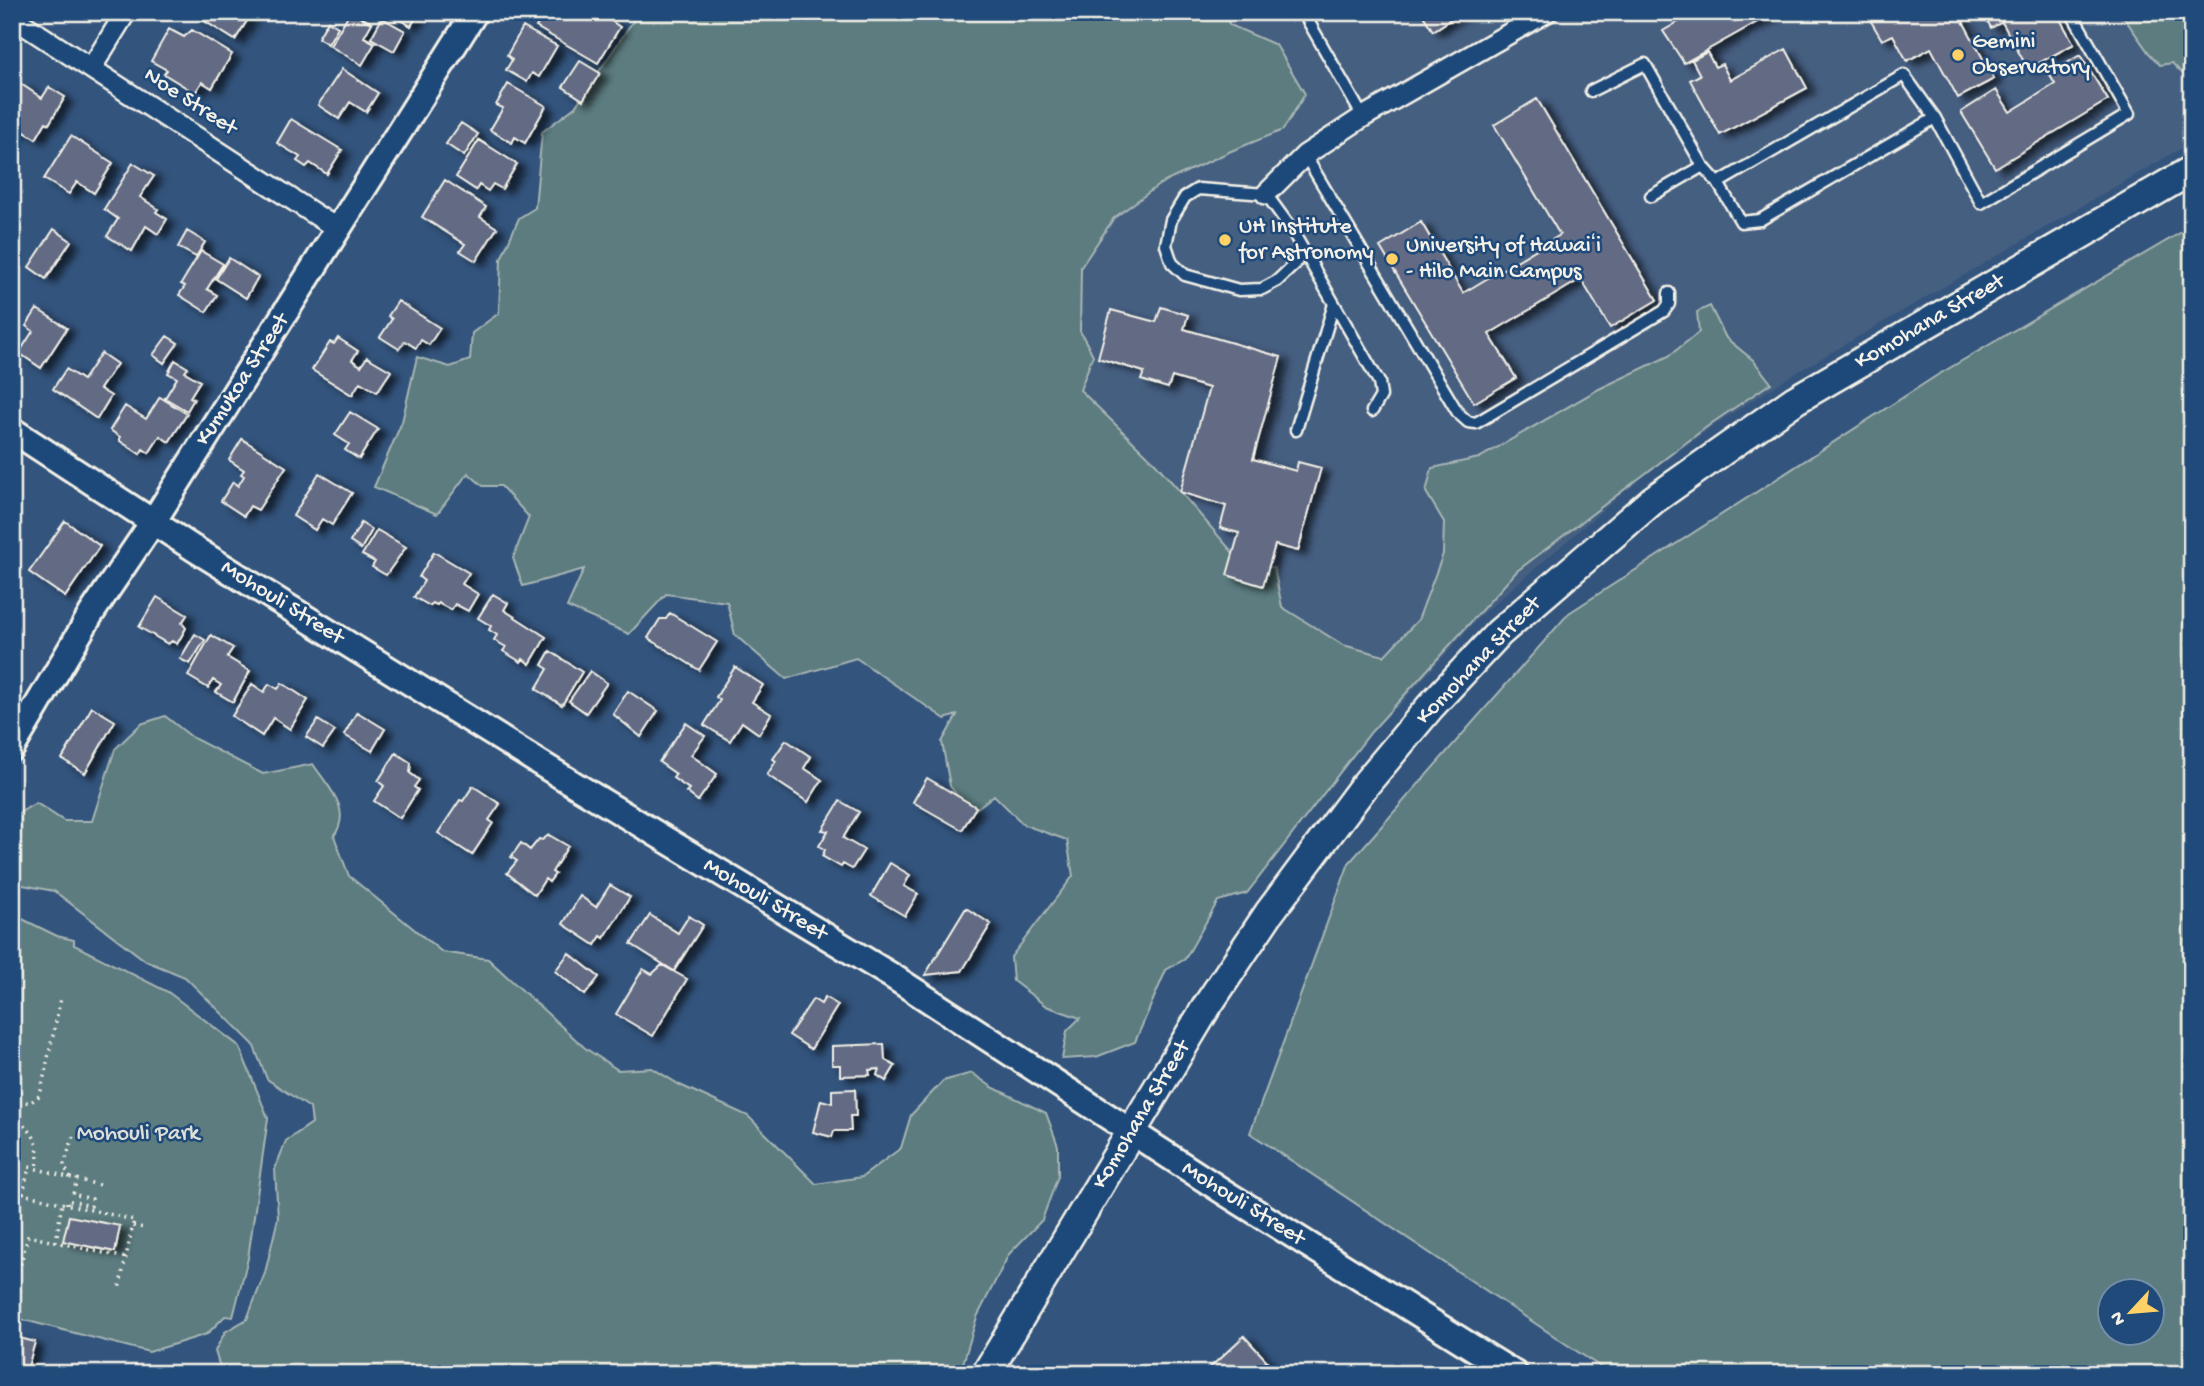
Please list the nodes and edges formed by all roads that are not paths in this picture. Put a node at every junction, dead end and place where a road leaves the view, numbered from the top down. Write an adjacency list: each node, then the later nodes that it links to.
1 (126, 12): 7 (street)
2 (475, 12): 17 (street, Kumukoa Street)
3 (1303, 12): 9 (lane)
4 (1547, 12): 9 (street)
5 (2071, 12): 10 (lane)
6 (12, 17): 7 (street, Noe Street)
7 (92, 68): 17 (street, Noe Street)
8 (1591, 91): 12 (lane)
9 (1363, 117): 11 (street)
10 (1935, 118): 14 (lane); 14 (lane)
11 (1305, 155): 15 (street); 19 (lane)
12 (1703, 166): 14 (lane); 16 (lane)
13 (2192, 170): 26 (main road, Komohana Street)
14 (1718, 183)
15 (1266, 194): 18 (lane); 18 (lane)
16 (1650, 196)
17 (339, 230): 24 (street, Kumukoa Street)
18 (1303, 251): 20 (lane)
19 (1669, 293)
20 (1334, 304): 21 (lane); 23 (lane)
21 (1372, 411)
22 (12, 430): 24 (street, Mohouli Street)
23 (1296, 430)
24 (153, 522): 25 (street, Kumukoa Street); 26 (street, Mohouli Street)
25 (12, 748)
26 (1131, 1132): 27 (main road, Komohana Street); 28 (street, Mohouli Street)
27 (986, 1374)
28 (1515, 1374)

